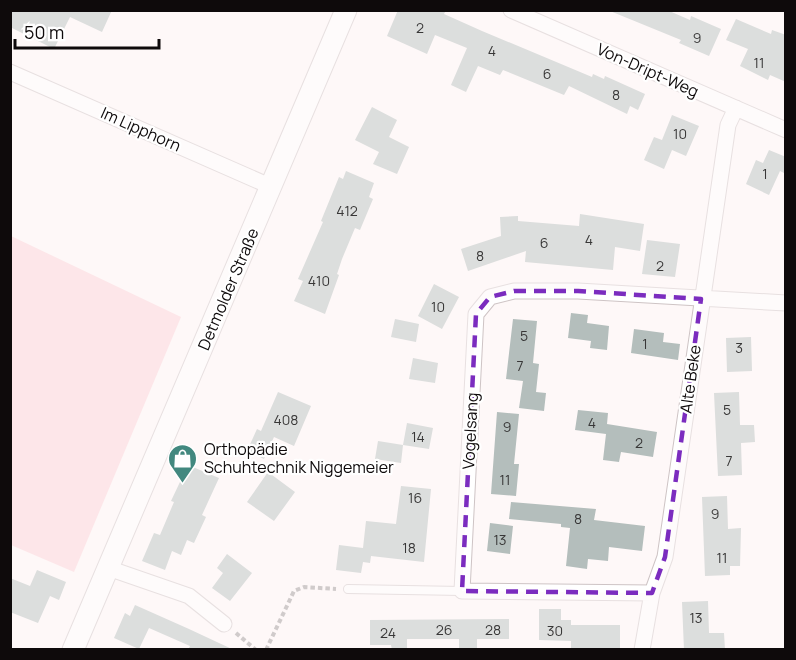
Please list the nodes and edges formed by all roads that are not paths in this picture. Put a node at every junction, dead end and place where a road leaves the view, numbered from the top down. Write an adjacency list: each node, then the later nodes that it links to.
1 (346, 10): 6 (street, Detmolder Straße)
2 (511, 10): 4 (street, Von-Dript-Weg)
3 (10, 72): 6 (street, Im Lipphorn)
4 (736, 108): 5 (street, Von-Dript-Weg); 7 (street, Alte Beke)
5 (786, 130)
6 (272, 187): 9 (street, Detmolder Straße)
7 (701, 299): 8 (street, Vogelsang); 11 (street, Vogelsang); 12 (street, Alte Beke)
8 (786, 303)
9 (108, 568): 13 (street); 14 (street, Detmolder Straße)
10 (348, 589): 11 (lane)
11 (462, 591): 12 (street)
12 (652, 593): 15 (street, Alte Beke)
13 (224, 624)
14 (73, 650)
15 (642, 650)

